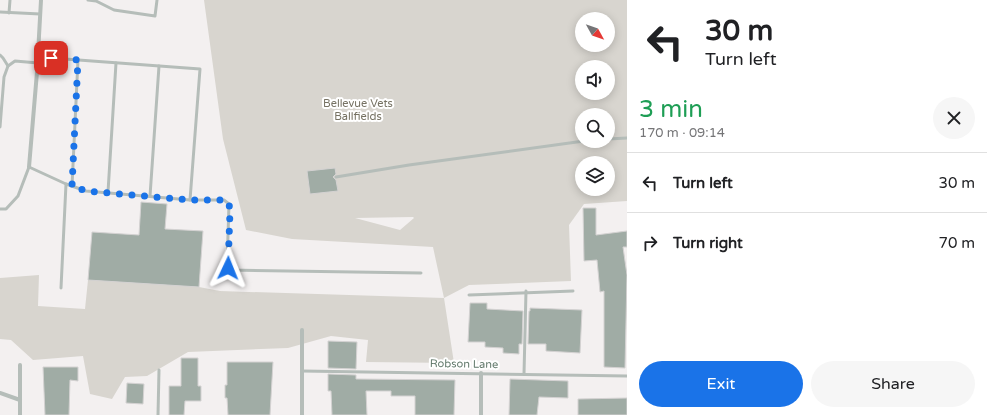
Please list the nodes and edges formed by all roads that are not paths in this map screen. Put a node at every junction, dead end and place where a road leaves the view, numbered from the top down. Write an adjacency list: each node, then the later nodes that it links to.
1 (10, 0): 7 (lane)
2 (41, 0): 8 (street)
3 (88, 0): 5 (lane)
4 (157, 0): 5 (lane)
5 (96, 1)
6 (0, 12): 7 (lane)
7 (9, 13): 8 (lane)
8 (40, 14): 10 (street)
9 (0, 55): 14 (lane)
10 (38, 57): 11 (lane); 12 (street)
11 (78, 60): 13 (lane); 23 (lane)
12 (38, 62): 14 (lane); 20 (street)
13 (116, 63): 15 (lane); 24 (lane)
14 (8, 66): 16 (lane)
15 (159, 66): 25 (lane); 26 (lane)
16 (0, 127)
17 (627, 138): 18 (lane)
18 (615, 139)
19 (575, 142): 21 (lane)
20 (29, 168): 22 (lane); 27 (lane)
21 (336, 177)
22 (66, 184): 23 (lane); 29 (lane)
23 (72, 186): 24 (lane)
24 (108, 192): 25 (lane)
25 (150, 196): 26 (lane)
26 (190, 200): 28 (lane)
27 (0, 209)
28 (421, 273)
29 (61, 288)
30 (526, 291): 31 (lane); 32 (lane); 38 (lane)
31 (573, 291)
32 (470, 294)
33 (302, 330): 36 (street)
34 (20, 365): 41 (street)
35 (159, 370): 43 (lane)
36 (302, 370): 37 (lane, Robson Lane); 44 (street)
37 (481, 373): 38 (lane, Robson Lane); 45 (street)
38 (524, 374): 39 (lane, Robson Lane)
39 (627, 376)
40 (0, 394): 41 (street)
41 (20, 400): 42 (street)
42 (20, 415)
43 (158, 415)
44 (302, 415)
45 (481, 415)

